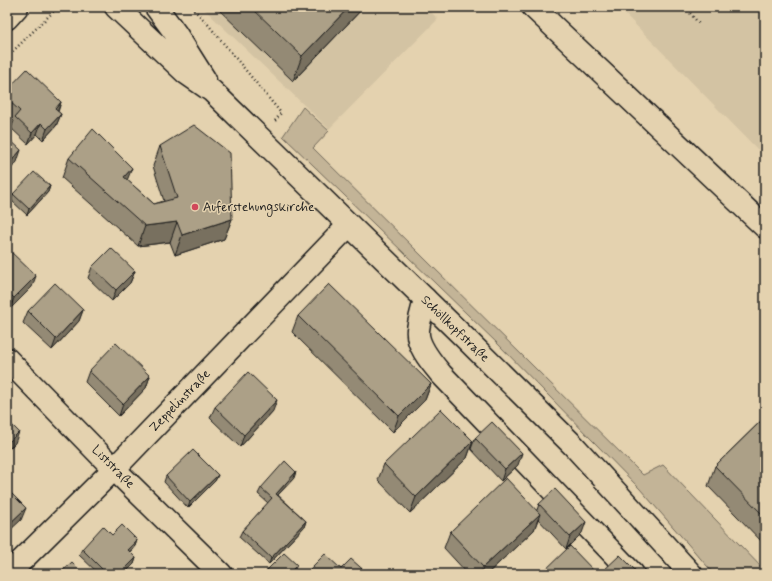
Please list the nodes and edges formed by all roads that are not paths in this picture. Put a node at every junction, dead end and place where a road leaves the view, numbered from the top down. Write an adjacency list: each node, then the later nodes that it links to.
1 (17, 7): 5 (main road)
2 (116, 7): 6 (main road, Schöllkopfstraße)
3 (156, 7): 6 (main road, Schöllkopfstraße)
4 (533, 7): 8 (main road)
5 (7, 18)
6 (212, 91): 7 (main road, Schöllkopfstraße)
7 (349, 225): 9 (main road, Schöllkopfstraße); 11 (main road, Zeppelinstraße)
8 (765, 227)
9 (425, 299): 14 (main road); 15 (main road, Schöllkopfstraße)
10 (7, 359): 11 (main road, Liststraße)
11 (114, 469): 12 (main road, Zeppelinstraße); 13 (main road, Liststraße)
12 (8, 574)
13 (221, 574)
14 (633, 574)
15 (691, 574)

